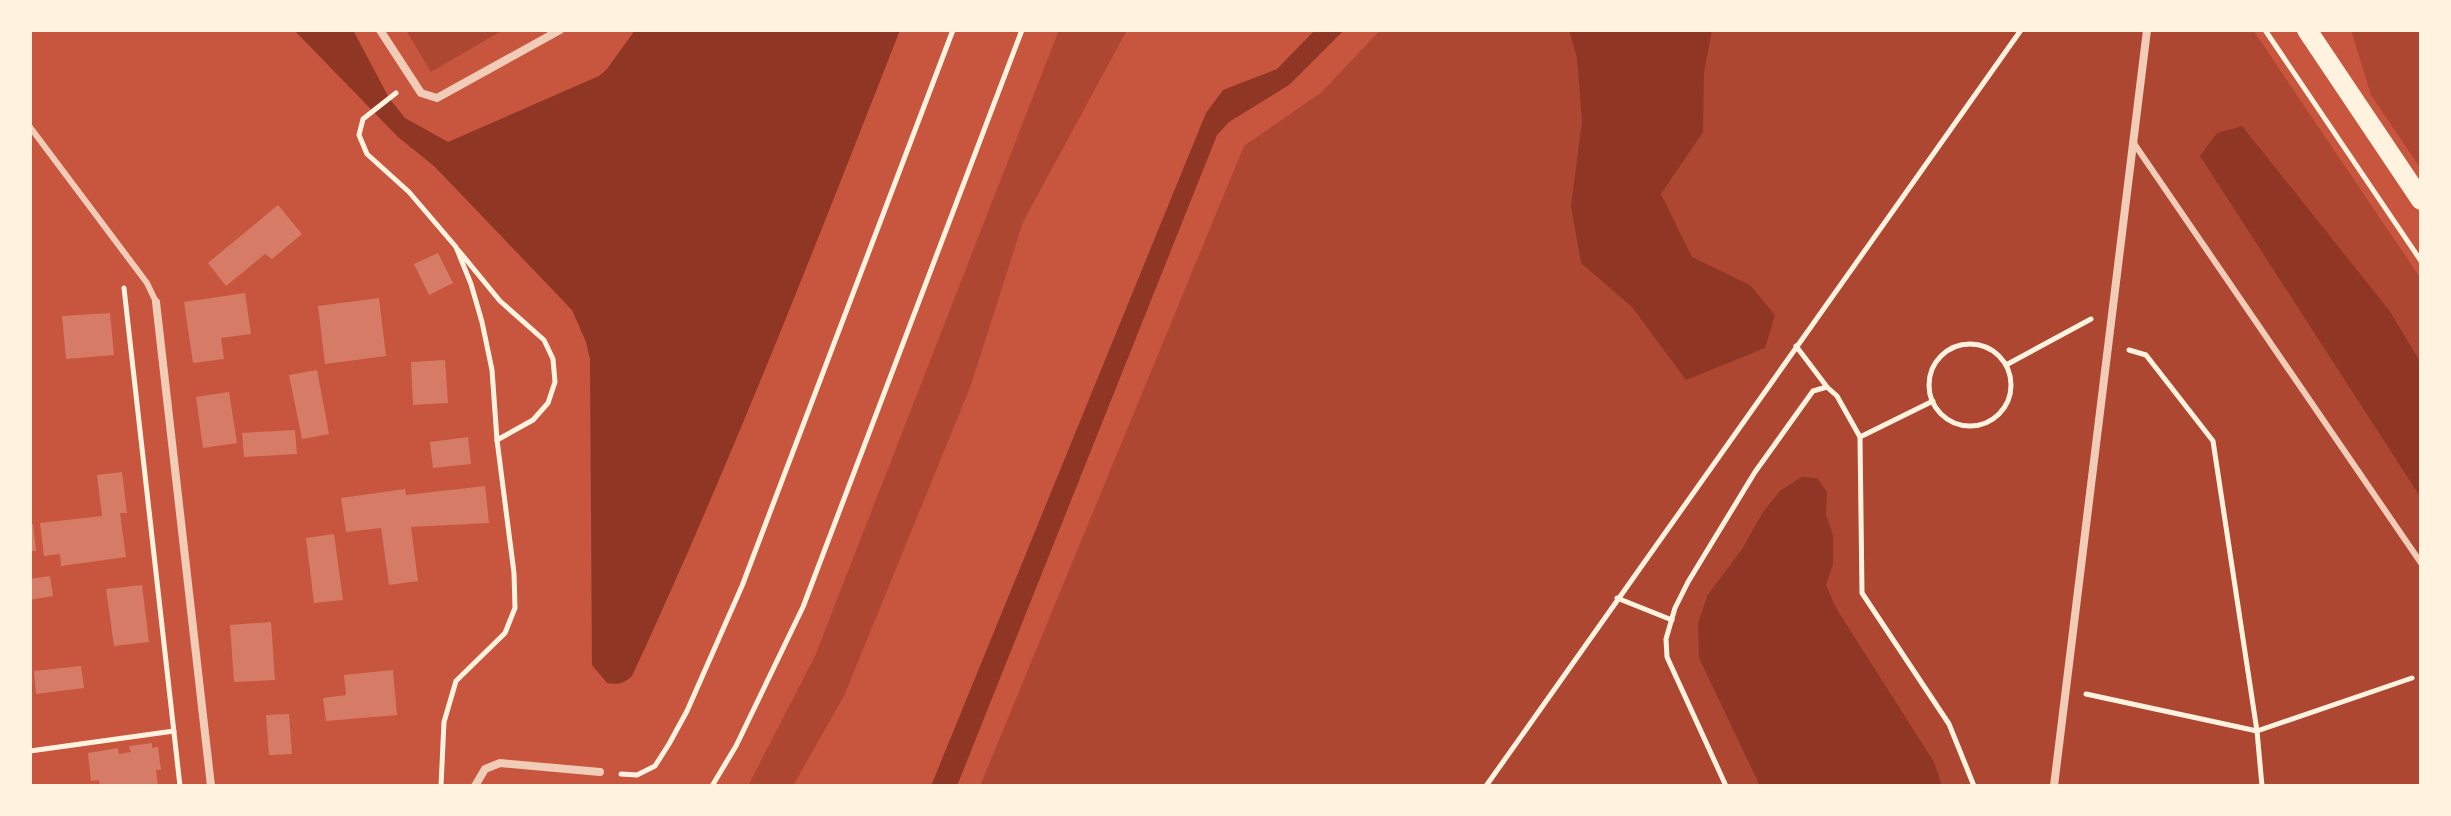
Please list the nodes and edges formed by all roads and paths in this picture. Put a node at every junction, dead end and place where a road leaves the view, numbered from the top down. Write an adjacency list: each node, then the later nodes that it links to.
1 (380, 30): 2 (street)
2 (560, 30)
3 (953, 30): 33 (path)
4 (1022, 30): 38 (path)
5 (2021, 30): 19 (path)
6 (2147, 30): 11 (street)
7 (2265, 30): 15 (path)
8 (2307, 30): 12 (main road)
9 (389, 99): 14 (path)
10 (30, 127): 13 (lane)
11 (2133, 142): 17 (street); 25 (lane)
12 (2421, 200)
13 (119, 247): 16 (lane); 30 (path)
14 (456, 247): 24 (path); 24 (path)
15 (2421, 261)
16 (156, 302): 35 (street)
17 (2113, 307): 18 (street); 20 (path)
18 (2108, 344): 29 (street); 31 (path)
19 (1796, 346): 21 (path); 26 (path)
20 (2006, 365): 22 (path); 22 (path)
21 (1827, 387): 23 (path); 27 (path)
22 (1933, 401): 23 (path)
23 (1860, 437): 41 (path)
24 (497, 440): 36 (path)
25 (2421, 563)
26 (1618, 597): 27 (path); 39 (path)
27 (1672, 620): 40 (path)
28 (2412, 678): 31 (path)
29 (2066, 690): 31 (path); 42 (street)
30 (174, 731): 32 (path); 34 (path)
31 (2257, 731): 43 (path)
32 (30, 751)
33 (600, 772): 37 (street)
34 (180, 786)
35 (211, 786)
36 (441, 786)
37 (475, 786)
38 (712, 786)
39 (1486, 786)
40 (1726, 786)
41 (1974, 786)
42 (2054, 786)
43 (2262, 786)

